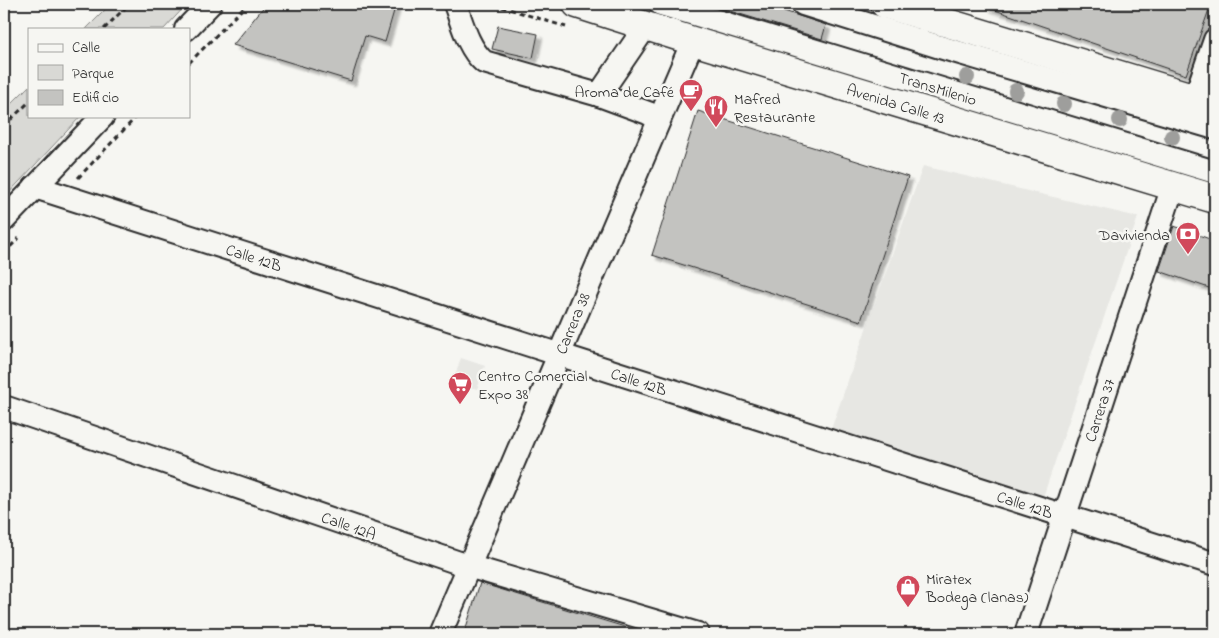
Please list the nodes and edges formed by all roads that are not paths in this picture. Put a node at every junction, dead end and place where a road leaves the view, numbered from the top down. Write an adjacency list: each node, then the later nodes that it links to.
1 (210, 4): 9 (street)
2 (455, 4): 12 (street)
3 (576, 4): 8 (main road, Avenida Calle 13)
4 (662, 4): 17 (street, TransMilenio)
5 (803, 4): 16 (street)
6 (885, 4): 7 (main road)
7 (916, 8): 13 (main road)
8 (646, 26): 11 (main road, Avenida Calle 13); 12 (street)
9 (187, 28)
10 (1215, 40): 13 (street)
11 (693, 41): 15 (street, Carrera 38); 18 (main road, Avenida Calle 13)
12 (599, 95): 15 (street)
13 (1205, 101)
14 (101, 118): 19 (street)
15 (659, 119): 22 (street, Carrera 38)
16 (1215, 128)
17 (1215, 172)
18 (1173, 186): 20 (main road, Avenida Calle 13); 24 (street, Carrera 37)
19 (35, 187): 21 (street); 22 (street, Calle 12B)
20 (1215, 199)
21 (4, 220)
22 (558, 355): 24 (street, Calle 12B); 26 (street, Carrera 38)
23 (4, 407): 26 (street, Calle 12A)
24 (1064, 517): 25 (street, Calle 12B); 29 (street, Carrera 37)
25 (1215, 564)
26 (468, 566): 27 (street, Carrera 38); 28 (street, Calle 12A)
27 (440, 634)
28 (698, 634)
29 (1026, 634)

